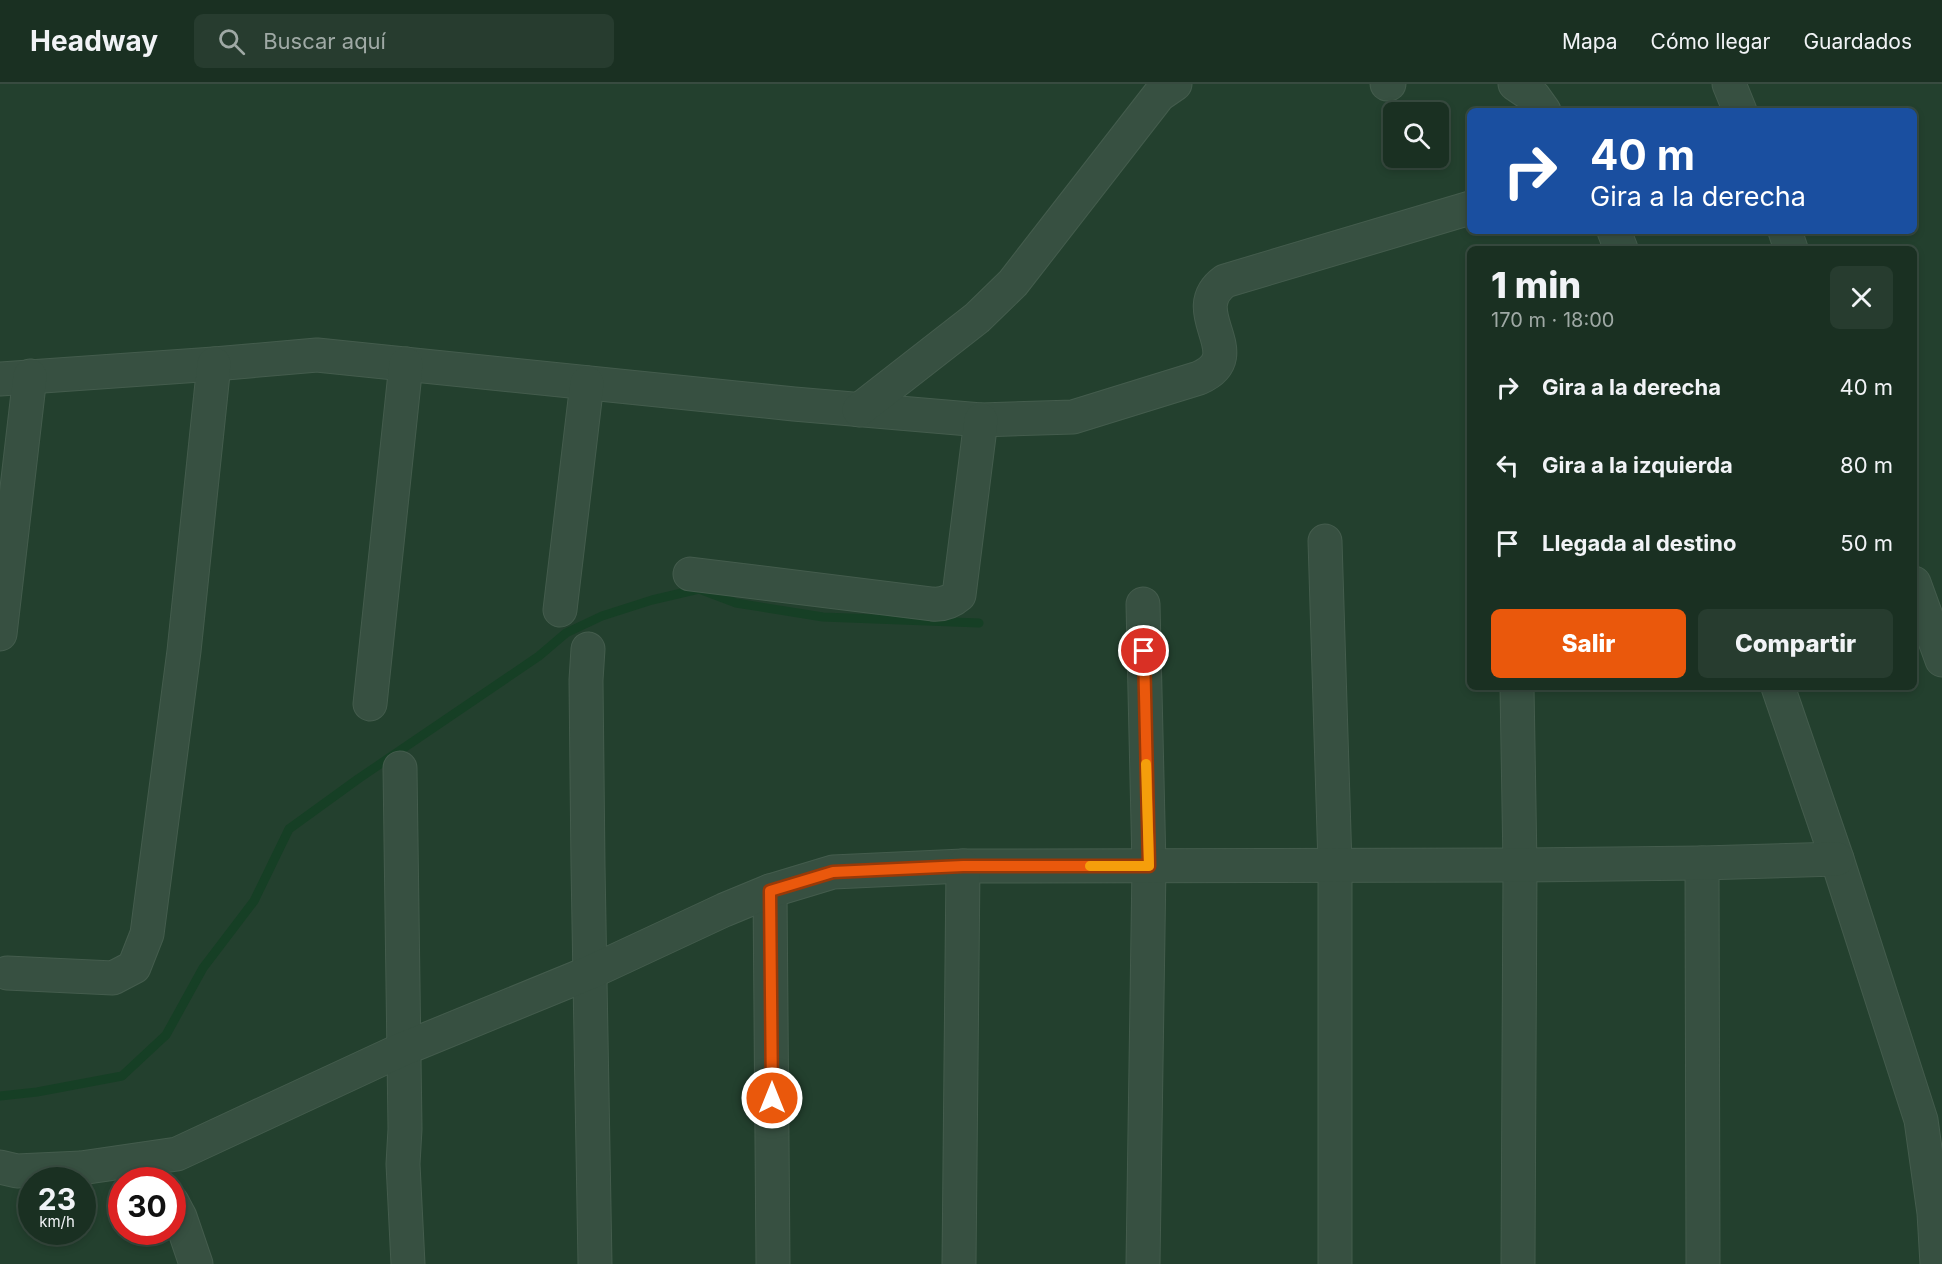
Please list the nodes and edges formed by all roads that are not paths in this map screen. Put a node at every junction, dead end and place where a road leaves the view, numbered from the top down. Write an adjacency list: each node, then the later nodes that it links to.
1 (1175, 84): 11 (street)
2 (1515, 84): 4 (street)
3 (1729, 84): 5 (street)
4 (1542, 108)
5 (1739, 108)
6 (1467, 209): 12 (street)
7 (214, 364): 8 (street); 9 (street); 33 (street)
8 (406, 364): 10 (street); 23 (street)
9 (15, 377): 18 (street)
10 (587, 383): 11 (street); 17 (street)
11 (859, 410): 12 (street)
12 (981, 420): 14 (street)
13 (1325, 541): 27 (street)
14 (690, 574)
15 (1917, 591): 20 (street)
16 (1143, 604): 30 (street)
17 (560, 610)
18 (0, 634)
19 (588, 649): 32 (street)
20 (1942, 660)
21 (1518, 690): 28 (street)
22 (1779, 690): 25 (street)
23 (370, 705)
24 (400, 768): 34 (street)
25 (1837, 859): 26 (street); 48 (street)
26 (1702, 863): 28 (street); 47 (street)
27 (1335, 865): 28 (street); 30 (street); 45 (street)
28 (1520, 865): 46 (street)
29 (963, 866): 30 (street); 31 (street); 43 (street)
30 (1149, 866): 44 (street)
31 (770, 891): 32 (street); 42 (street)
32 (591, 972): 34 (street); 41 (street)
33 (2, 973)
34 (404, 1049): 36 (street); 40 (street)
35 (0, 1167): 37 (street)
36 (159, 1167)
37 (108, 1168)
38 (186, 1235): 39 (street)
39 (196, 1264)
40 (408, 1264)
41 (595, 1264)
42 (773, 1264)
43 (959, 1264)
44 (1143, 1264)
45 (1335, 1264)
46 (1518, 1264)
47 (1703, 1264)
48 (1937, 1264)

